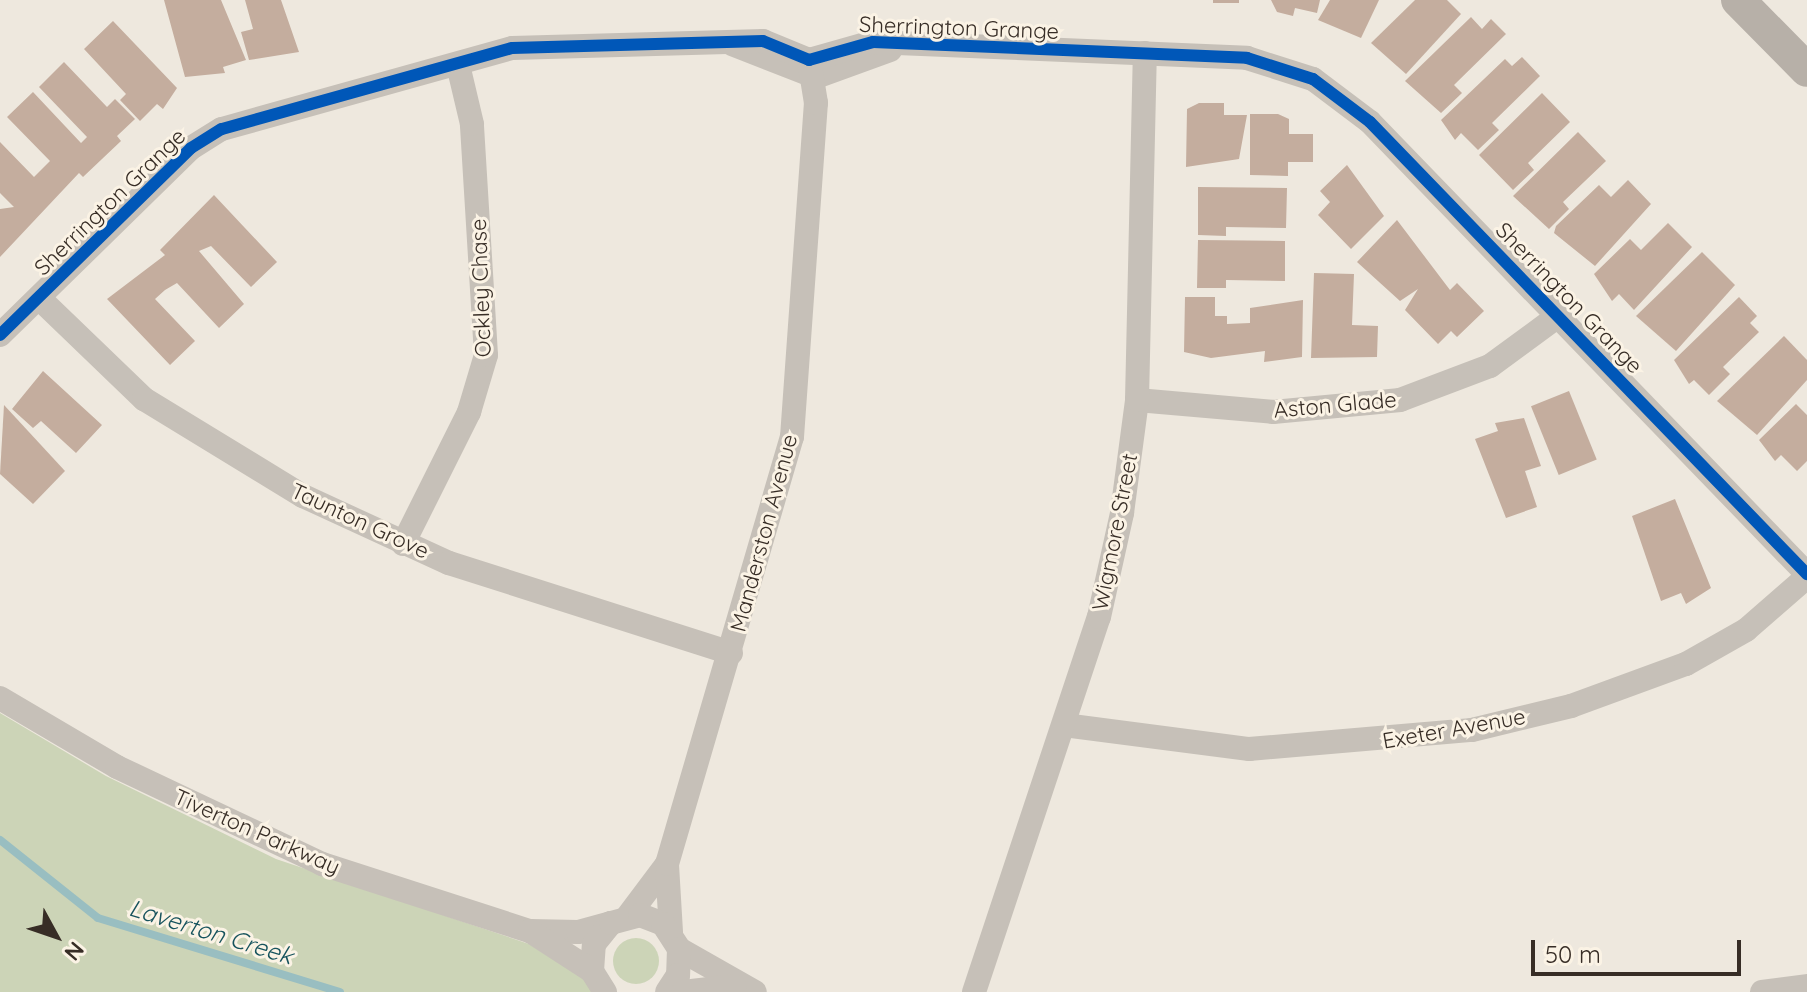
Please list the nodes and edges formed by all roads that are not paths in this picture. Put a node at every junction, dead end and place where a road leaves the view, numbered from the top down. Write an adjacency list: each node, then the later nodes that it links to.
1 (1738, 0): 4 (main road)
2 (1145, 53): 5 (street, Sherrington Grange); 7 (street, Sherrington Grange); 9 (street, Wigmore Street)
3 (458, 65): 5 (street, Sherrington Grange); 6 (street, Sherrington Grange); 10 (street, Ockley Chase)
4 (1807, 70)
5 (809, 71): 12 (street, Manderston Avenue)
6 (39, 298): 8 (street, Sherrington Grange); 10 (street, Taunton Grove)
7 (1558, 316): 9 (street, Aston Glade); 11 (street, Sherrington Grange)
8 (0, 335)
9 (1137, 400): 14 (street, Wigmore Street)
10 (403, 544): 12 (street, Taunton Grove)
11 (1807, 575): 14 (street, Exeter Avenue)
12 (731, 653): 15 (street, Manderston Avenue)
13 (0, 698): 17 (street, Tiverton Parkway)
14 (1064, 725): 24 (street, Wigmore Street)
15 (667, 864): 16 (street, Manderston Avenue); 18 (street, Manderston Avenue)
16 (619, 919): 17 (street, Tiverton Parkway); 18 (street); 19 (street, Manderston Avenue)
17 (530, 931): 19 (street, Tiverton Parkway)
18 (675, 941): 21 (street); 22 (street, Manderston Avenue)
19 (601, 986)
20 (1807, 986): 25 (street)
21 (745, 989): 23 (street)
22 (667, 992)
23 (683, 992)
24 (974, 992)
25 (1762, 992)

